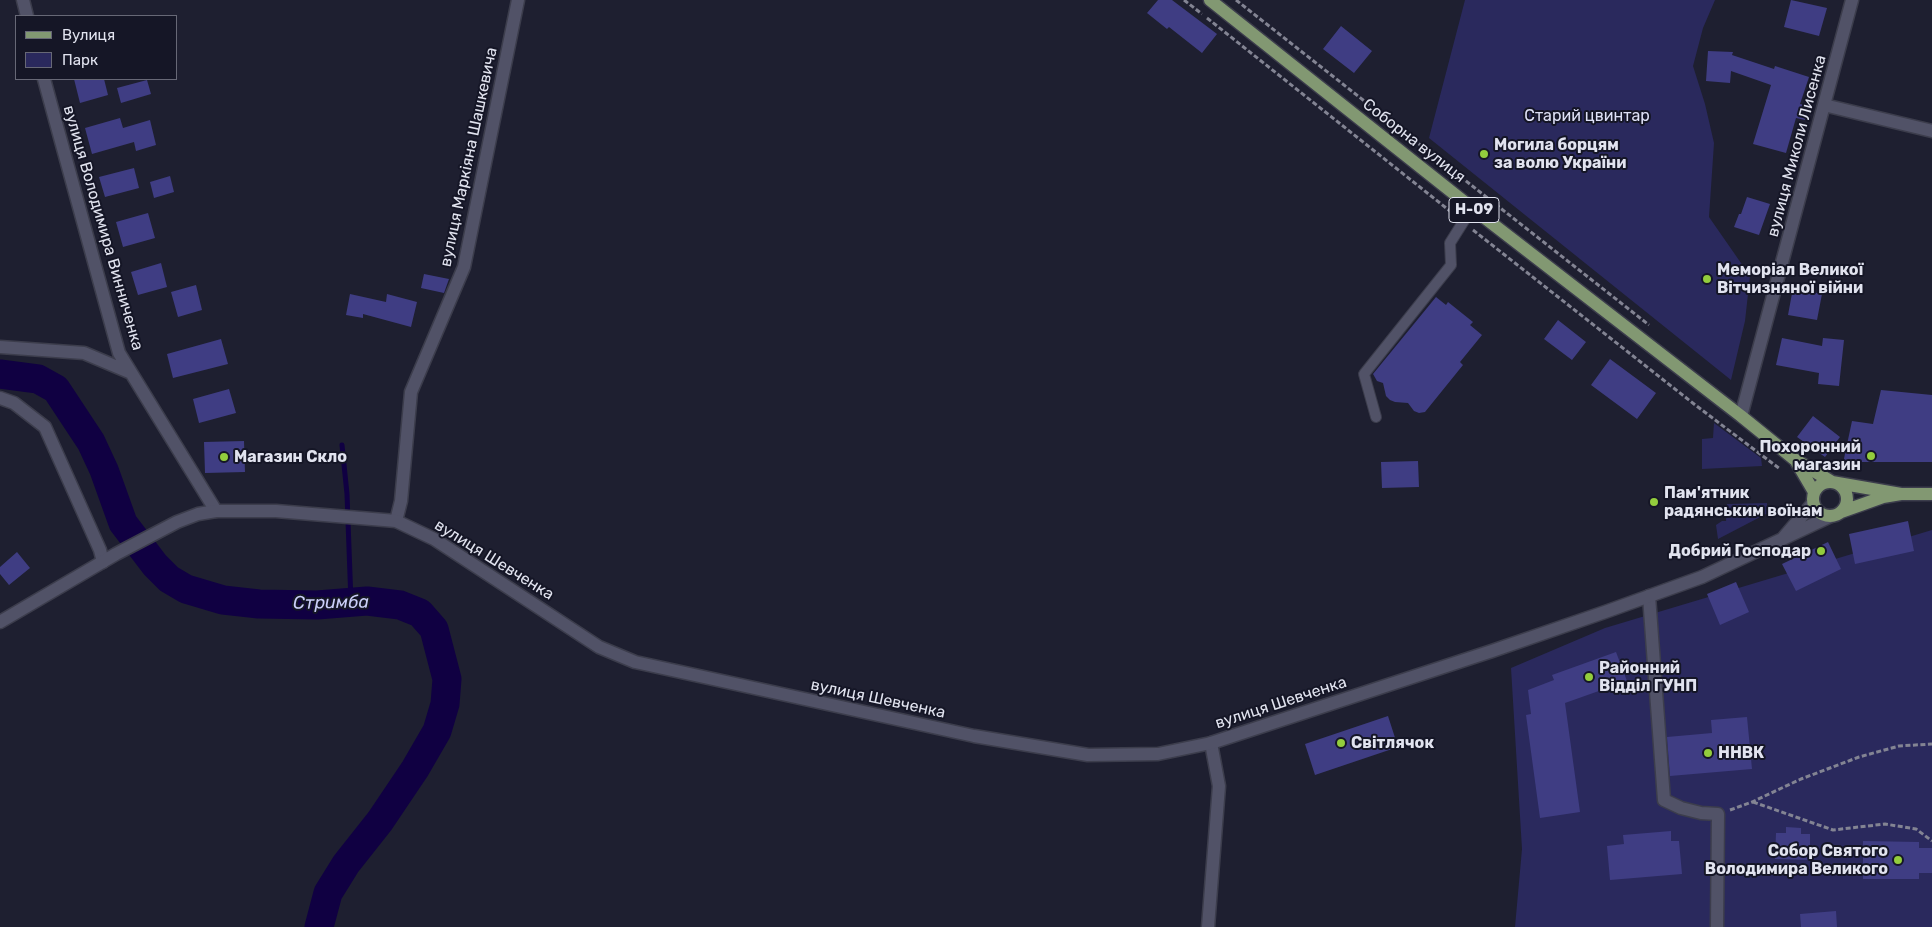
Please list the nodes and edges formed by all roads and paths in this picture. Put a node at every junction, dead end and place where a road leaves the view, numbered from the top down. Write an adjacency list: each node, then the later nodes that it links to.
1 (23, 0): 7 (street)
2 (518, 0): 27 (street, вулиця Маркіяна Шашкевича)
3 (1184, 0): 12 (path)
4 (1210, 0): 11 (main road, Соборна вулиця / Н-09)
5 (1236, 0): 13 (path)
6 (1852, 0): 9 (street, вулиця Миколи Лисенка)
7 (27, 15)
8 (44, 80): 15 (street, вулиця Володимира Винниченка)
9 (1824, 105): 10 (street); 17 (street, вулиця Миколи Лисенка)
10 (1932, 131)
11 (1472, 208): 12 (lane); 17 (main road, Соборна вулиця / Н-09)
12 (1463, 222): 18 (lane); 20 (path)
13 (1656, 330)
14 (0, 347): 15 (street)
15 (129, 372): 25 (street, вулиця Володимира Винниченка)
16 (0, 398): 29 (street)
17 (1741, 416): 19 (main road, Н-09)
18 (1376, 417)
19 (1794, 459): 21 (main road, Н-09); 24 (main road, Н-09)
20 (1780, 469)
21 (1832, 482): 22 (main road, Н-09); 24 (main road); 26 (main road, Н-09)
22 (1901, 494): 23 (main road, Н-09); 26 (main road, Н-09)
23 (1932, 494)
24 (1814, 497): 26 (main road, Н-09); 28 (street, вулиця Шевченка)
25 (216, 510): 27 (street, вулиця Шевченка); 29 (street, вулиця Шевченка)
26 (1836, 514): 28 (street, вулиця Шевченка)
27 (396, 521): 32 (street, вулиця Шевченка)
28 (1782, 539): 30 (street, вулиця Шевченка)
29 (103, 562): 31 (street, вулиця Шевченка)
30 (1649, 596): 32 (street, вулиця Шевченка); 35 (street)
31 (0, 622)
32 (1211, 743): 37 (street)
33 (1932, 744): 34 (path)
34 (1752, 802): 35 (path); 36 (path)
35 (1718, 814): 38 (street)
36 (1932, 841)
37 (1208, 927)
38 (1717, 927)

